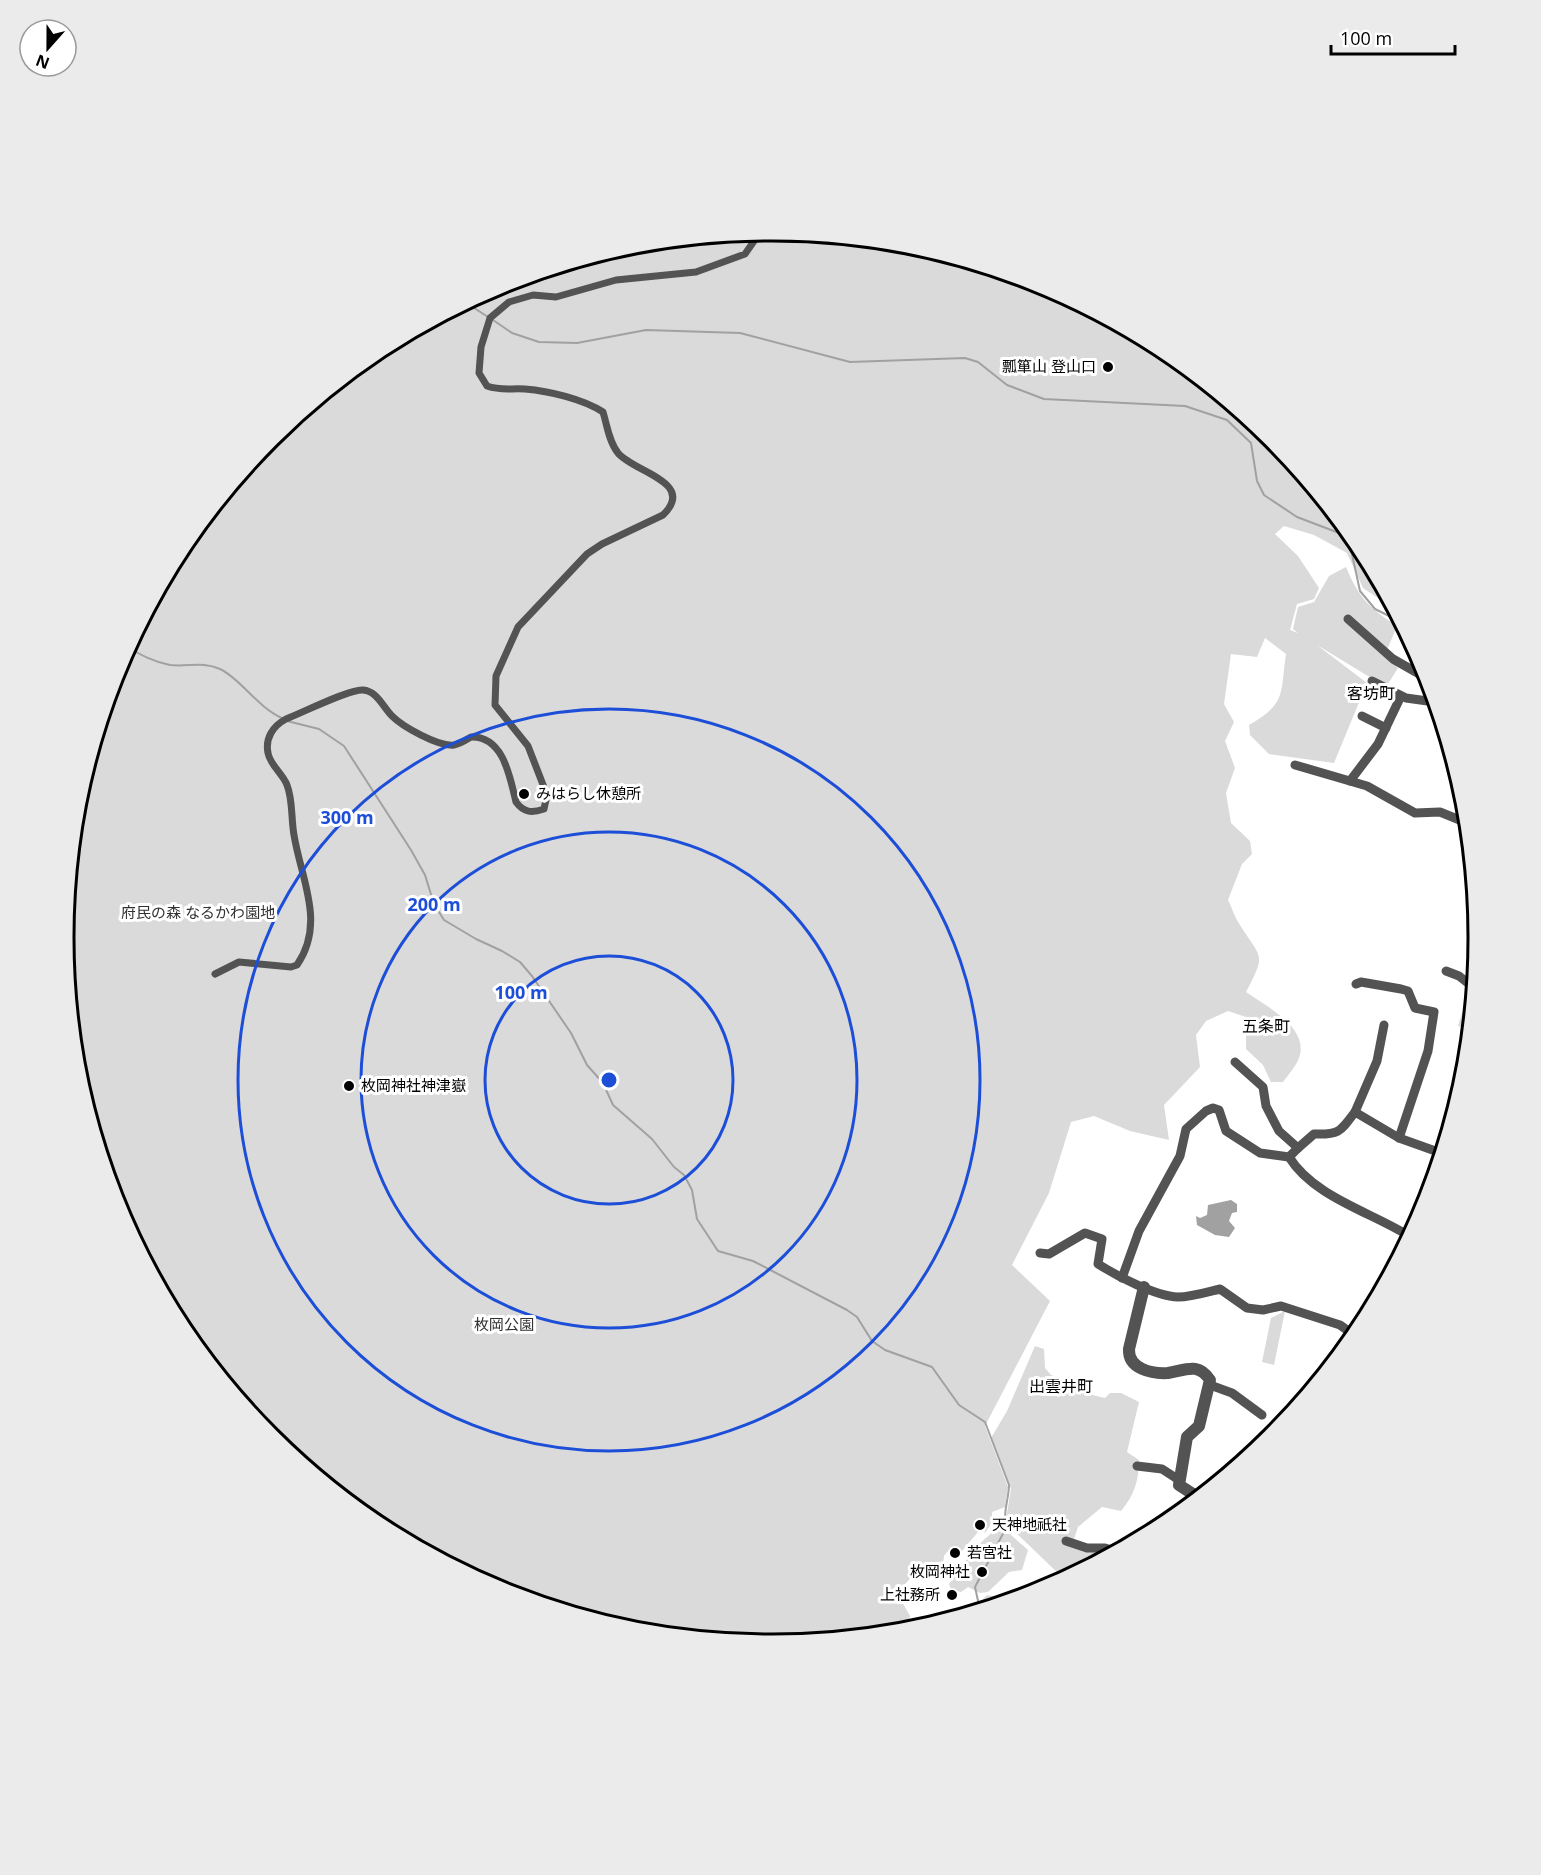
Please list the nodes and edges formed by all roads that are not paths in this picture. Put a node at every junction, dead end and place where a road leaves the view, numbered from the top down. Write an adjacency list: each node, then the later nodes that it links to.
1 (754, 241): 13 (street)
2 (1348, 619): 3 (street)
3 (1414, 672)
4 (1372, 681): 5 (street)
5 (1401, 696): 6 (street); 8 (street)
6 (1426, 700)
7 (1362, 717): 8 (street)
8 (1386, 728): 10 (street)
9 (1295, 765): 10 (street)
10 (1350, 781): 11 (street)
11 (1457, 819)
12 (1446, 971): 14 (street)
13 (215, 974)
14 (1466, 982)
15 (1356, 984): 19 (street)
16 (1384, 1024): 18 (street)
17 (1235, 1062): 20 (street)
18 (1355, 1112): 19 (street); 20 (street)
19 (1399, 1138): 21 (street)
20 (1298, 1148): 22 (street)
21 (1434, 1151)
22 (1289, 1157): 23 (street); 25 (street)
23 (1402, 1232)
24 (1040, 1253): 25 (street)
25 (1122, 1278): 26 (street)
26 (1144, 1287): 27 (street); 28 (street)
27 (1347, 1330)
28 (1210, 1385): 29 (street); 31 (street)
29 (1262, 1415)
30 (1137, 1466): 31 (street)
31 (1179, 1480): 32 (street)
32 (1190, 1494)
33 (1066, 1541): 34 (street)
34 (1106, 1548)

